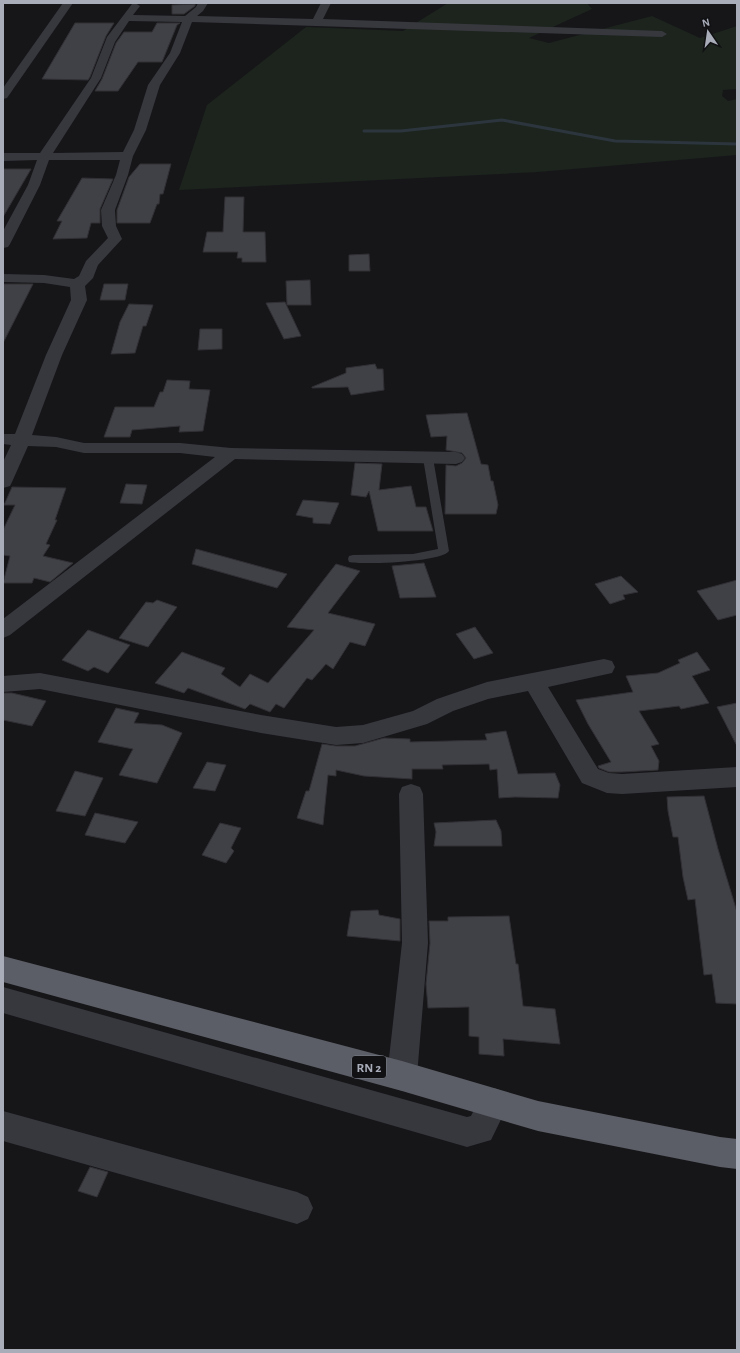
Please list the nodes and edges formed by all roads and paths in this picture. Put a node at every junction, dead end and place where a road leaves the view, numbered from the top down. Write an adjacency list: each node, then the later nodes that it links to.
1 (68, 3): 9 (street)
2 (137, 3): 5 (street)
3 (203, 3): 6 (street)
4 (326, 3): 7 (street)
5 (127, 18): 6 (street); 12 (street)
6 (188, 18): 7 (street); 10 (street)
7 (317, 22): 8 (street)
8 (662, 34)
9 (3, 96)
10 (127, 156): 12 (street); 15 (street)
11 (3, 157): 12 (street)
12 (44, 157): 13 (street)
13 (3, 244)
14 (3, 278): 15 (street)
15 (77, 284): 17 (street)
16 (3, 439): 17 (street)
17 (22, 439): 18 (street); 21 (street)
18 (231, 453): 19 (street); 23 (street)
19 (428, 458): 20 (street); 22 (lane)
20 (456, 458)
21 (3, 482)
22 (353, 559)
23 (3, 630)
24 (604, 666): 25 (street)
25 (534, 682): 26 (street); 27 (street)
26 (3, 684)
27 (737, 777)
28 (411, 794): 31 (street)
29 (3, 969): 31 (highway, RN 2)
30 (3, 1000): 32 (street)
31 (402, 1076): 32 (highway, RN 2)
32 (494, 1103): 34 (highway, RN 2)
33 (3, 1126): 35 (street)
34 (737, 1154)
35 (297, 1208)

